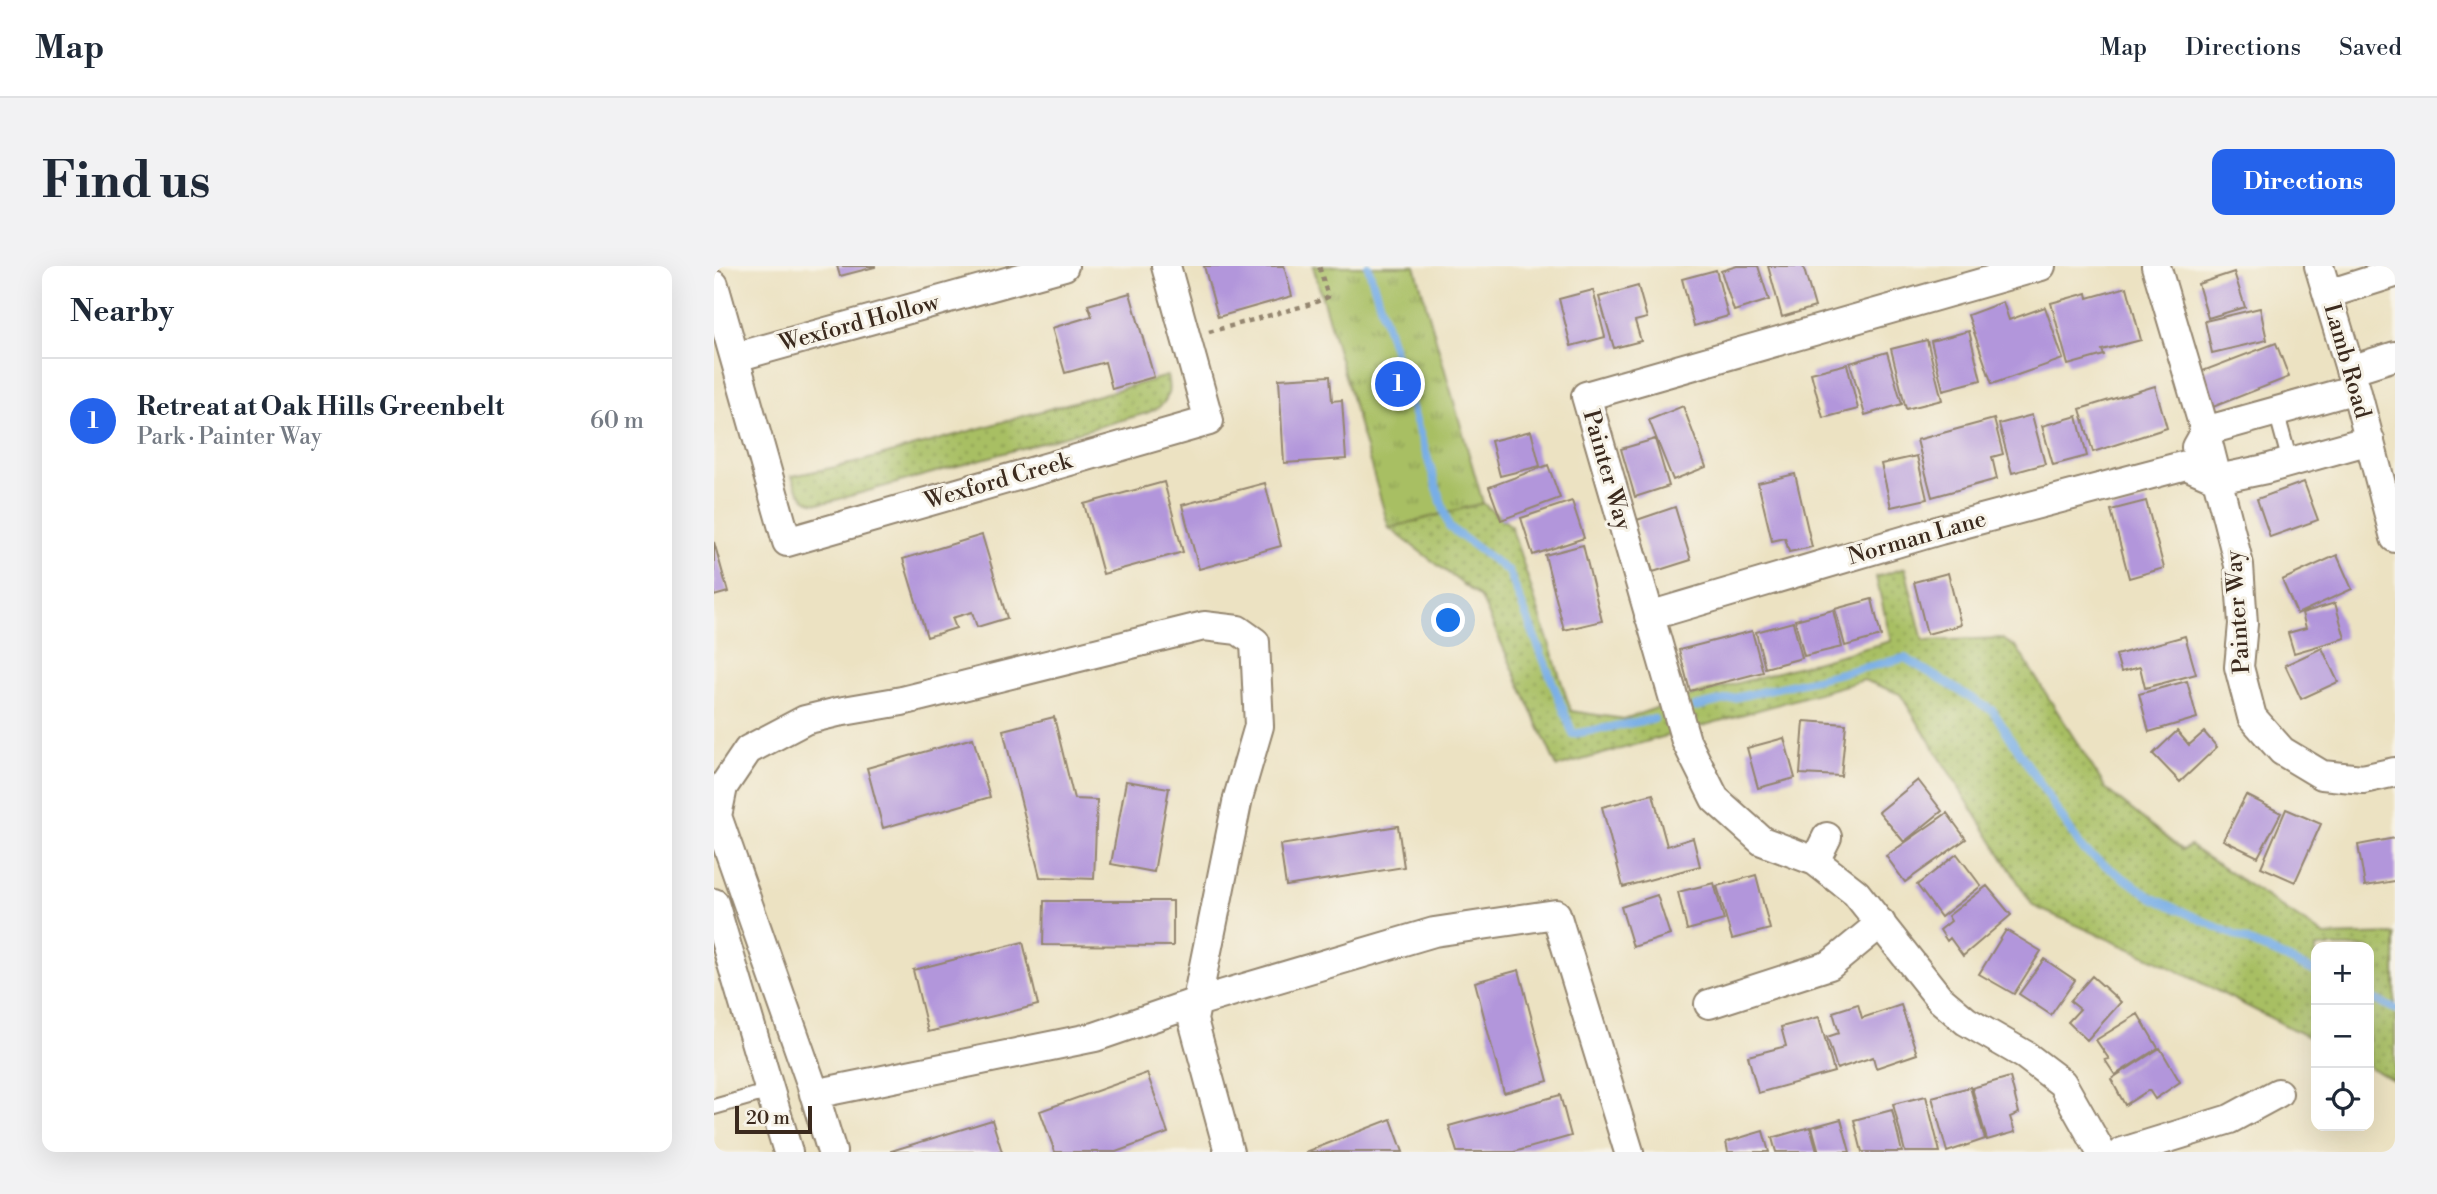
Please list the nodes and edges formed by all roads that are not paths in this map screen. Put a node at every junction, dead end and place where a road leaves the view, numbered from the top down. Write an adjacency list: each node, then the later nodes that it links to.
1 (1064, 266): 10 (street, Wexford Hollow)
2 (1166, 266): 10 (street, Wexford Creek)
3 (2041, 266): 19 (street, Painter Way)
4 (2156, 266): 13 (street, Painter Way)
5 (2319, 266): 8 (street, Lamb Road)
6 (2395, 273): 8 (street)
7 (714, 285): 10 (street)
8 (2328, 294): 11 (street, Lamb Road)
9 (2395, 356): 11 (street)
10 (736, 357)
11 (2353, 379): 12 (street); 14 (street, Lamb Road)
12 (2276, 411): 13 (street); 15 (lane)
13 (2205, 431): 16 (street); 17 (street, Painter Way)
14 (2370, 440): 15 (street); 18 (street, Lamb Road)
15 (2290, 462): 17 (street)
16 (2186, 465): 17 (street); 19 (street, Norman Lane)
17 (2217, 479): 20 (street, Painter Way)
18 (2395, 538)
19 (1649, 616): 22 (street, Painter Way)
20 (2395, 772)
21 (714, 903): 23 (street)
22 (1881, 923): 25 (street); 35 (street, Painter Way)
23 (722, 957): 26 (street)
24 (1197, 1002): 28 (street); 28 (street); 33 (street); 34 (street)
25 (1709, 1004)
26 (769, 1091): 28 (street); 29 (lane); 30 (street)
27 (2278, 1093): 36 (street)
28 (814, 1095): 30 (street); 32 (street)
29 (714, 1107)
30 (780, 1125): 31 (street)
31 (788, 1152)
32 (832, 1152)
33 (1229, 1152)
34 (1629, 1152)
35 (2101, 1152)
36 (2123, 1152)

